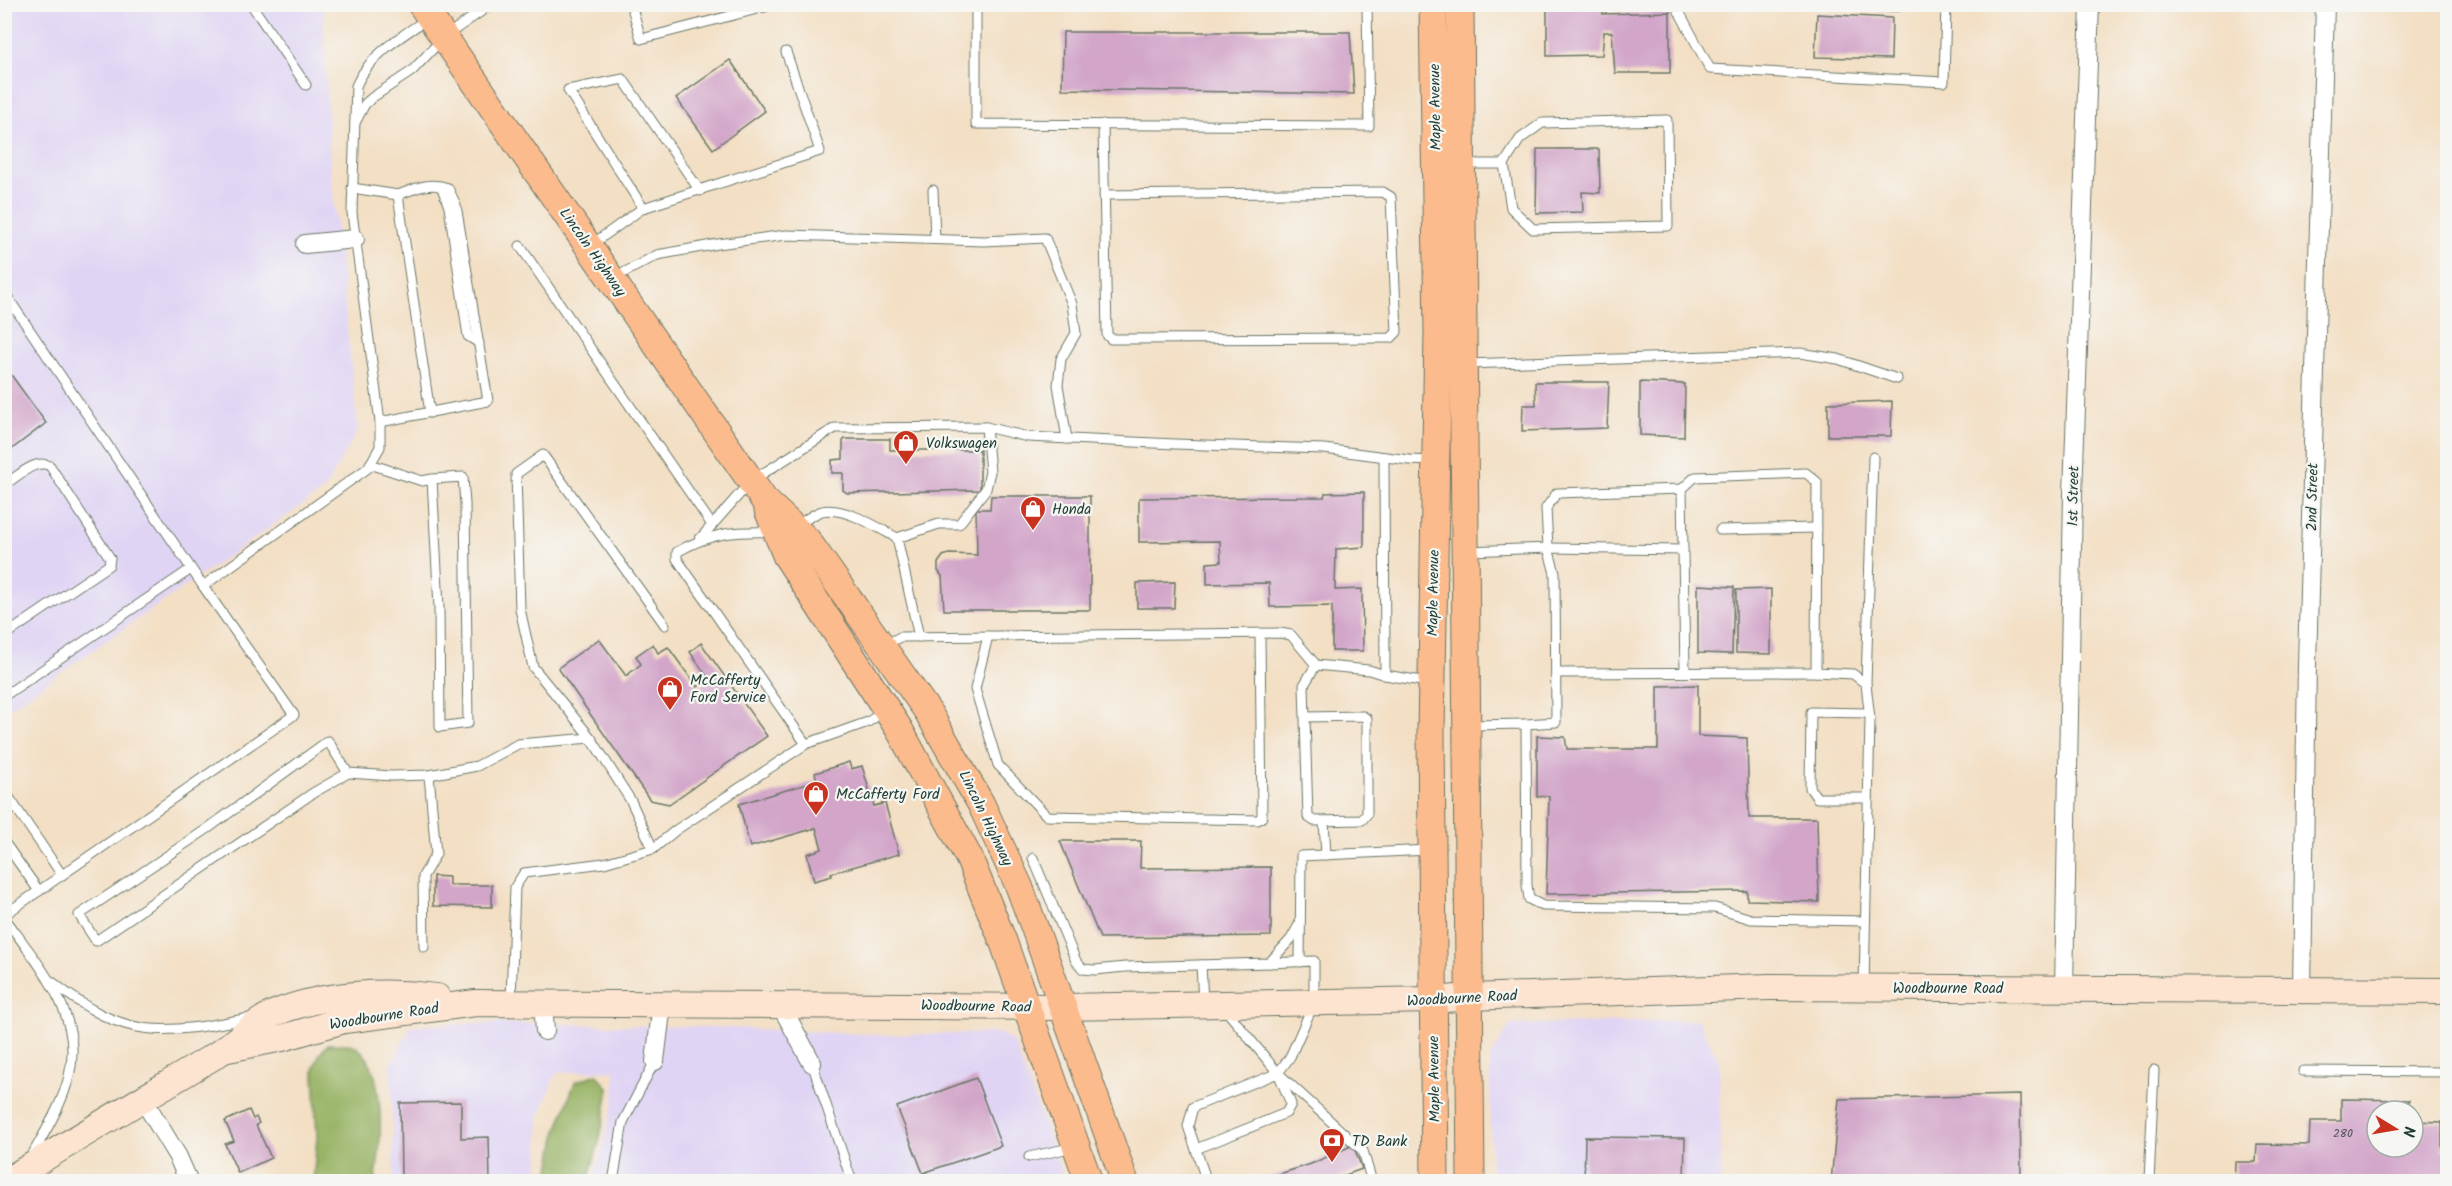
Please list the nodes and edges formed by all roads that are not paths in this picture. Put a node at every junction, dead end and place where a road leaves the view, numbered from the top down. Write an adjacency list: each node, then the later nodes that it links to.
1 (251, 4): 15 (lane)
2 (492, 4): 13 (lane)
3 (631, 4): 4 (lane)
4 (776, 4)
5 (976, 4): 16 (lane)
6 (1367, 4): 16 (lane)
7 (1433, 4): 41 (main road, Maple Avenue)
8 (1460, 4): 18 (main road, Maple Avenue)
9 (1675, 4): 10 (lane)
10 (1946, 4)
11 (2325, 4): 102 (street, 2nd Street)
12 (2091, 6): 101 (street, 1st Street)
13 (437, 16): 17 (lane); 17 (lane); 30 (main road, Lincoln Highway)
14 (786, 51): 22 (lane)
15 (306, 85)
16 (1104, 124): 24 (lane)
17 (353, 128): 20 (lane)
18 (1462, 164): 19 (lane); 33 (main road, Maple Avenue)
19 (1504, 164): 19 (lane)
20 (352, 188): 23 (lane); 26 (lane)
21 (933, 190): 27 (lane)
22 (700, 191): 25 (lane); 25 (lane)
23 (398, 195): 35 (lane); 35 (lane)
24 (1104, 195): 24 (lane)
25 (643, 208): 30 (lane)
26 (355, 238): 28 (street); 36 (lane)
27 (935, 239): 31 (lane); 38 (lane)
28 (305, 244)
29 (520, 246): 47 (lane)
30 (589, 246): 31 (main road, Lincoln Highway)
31 (612, 279): 46 (main road, Lincoln Highway)
32 (4, 292): 56 (lane)
33 (1464, 364): 34 (lane); 55 (main road, Maple Avenue)
34 (1897, 379)
35 (430, 413): 36 (lane)
36 (380, 422): 42 (lane)
37 (986, 427): 38 (lane); 46 (lane); 51 (lane)
38 (1067, 439): 39 (lane)
39 (1384, 457): 41 (lane); 68 (lane)
40 (1873, 458): 70 (lane)
41 (1436, 461): 69 (main road, Maple Avenue)
42 (370, 464): 43 (lane); 57 (lane)
43 (432, 479): 43 (lane)
44 (4, 485): 60 (lane)
45 (1682, 489): 48 (lane); 53 (lane); 54 (lane)
46 (758, 491): 47 (lane); 49 (main road, Lincoln Highway)
47 (712, 525): 52 (lane)
48 (1817, 528): 50 (lane); 66 (lane)
49 (785, 530): 51 (lane); 52 (lane); 63 (main road, Lincoln Highway); 72 (main road, Lincoln Highway)
50 (1720, 530)
51 (897, 538): 62 (lane)
52 (699, 540): 78 (lane)
53 (1548, 548): 54 (lane); 55 (lane); 67 (lane)
54 (1683, 550): 65 (lane)
55 (1465, 551): 76 (main road, Maple Avenue)
56 (191, 569): 57 (lane); 71 (lane)
57 (203, 586): 89 (lane)
58 (665, 625): 77 (lane)
59 (1260, 633): 61 (lane); 61 (lane); 64 (lane)
60 (4, 636)
61 (988, 636): 62 (lane)
62 (919, 637): 63 (lane)
63 (882, 646): 94 (main road, Lincoln Highway)
64 (1316, 665): 68 (lane); 74 (lane)
65 (1685, 672): 66 (lane); 67 (lane)
66 (1816, 672): 70 (lane)
67 (1556, 673): 75 (lane)
68 (1384, 675): 69 (lane)
69 (1431, 682): 86 (main road, Maple Avenue)
70 (1866, 684): 73 (lane)
71 (4, 696)
72 (887, 709): 78 (lane); 113 (main road, Lincoln Highway)
73 (1869, 713): 82 (lane); 82 (lane)
74 (1305, 717): 83 (lane); 83 (lane)
75 (1526, 724): 76 (lane); 92 (lane)
76 (1467, 725): 104 (main road, Maple Avenue)
77 (591, 738): 80 (lane); 85 (lane)
78 (806, 744): 85 (lane)
79 (348, 773): 79 (lane); 80 (lane)
80 (429, 775): 95 (lane)
81 (4, 790): 89 (lane)
82 (1868, 798): 92 (lane)
83 (1324, 821): 87 (lane)
84 (4, 842): 90 (lane)
85 (653, 849): 107 (lane)
86 (1432, 849): 87 (lane); 105 (main road, Maple Avenue)
87 (1326, 855): 93 (lane)
88 (1033, 858): 94 (lane)
89 (62, 875): 90 (lane)
90 (39, 891): 91 (lane)
91 (4, 916): 99 (lane)
92 (1866, 921): 100 (lane)
93 (1300, 923): 96 (lane); 97 (lane)
94 (1048, 930): 98 (lane); 114 (main road, Lincoln Highway)
95 (424, 947)
96 (1300, 962): 97 (lane); 109 (lane)
97 (1269, 963): 98 (lane)
98 (1201, 965): 112 (lane)
99 (49, 980): 115 (lane); 128 (lane)
100 (1864, 987): 101 (main road, Woodbourne Road); 104 (main road, Woodbourne Road)
101 (2064, 988): 102 (main road, Woodbourne Road)
102 (2302, 990): 103 (main road, Woodbourne Road)
103 (2448, 991)
104 (1469, 997): 105 (main road, Woodbourne Road); 137 (main road, Maple Avenue)
105 (1433, 1000): 109 (main road, Woodbourne Road); 136 (main road, Maple Avenue)
106 (476, 1003): 107 (main road, Woodbourne Road); 115 (main road, Woodbourne Road); 117 (main road, Woodbourne Road)
107 (511, 1003): 108 (main road, Woodbourne Road)
108 (543, 1003): 110 (main road, Woodbourne Road); 116 (street)
109 (1314, 1003): 112 (main road, Woodbourne Road); 123 (lane)
110 (662, 1004): 111 (main road, Woodbourne Road); 118 (street)
111 (780, 1004): 113 (main road, Woodbourne Road); 119 (street)
112 (1212, 1005): 114 (main road, Woodbourne Road); 123 (lane)
113 (1026, 1006): 114 (main road, Woodbourne Road); 125 (main road, Lincoln Highway)
114 (1063, 1007): 133 (main road, Lincoln Highway)
115 (273, 1014): 117 (main road, Woodbourne Road)
116 (545, 1031)
117 (223, 1050): 124 (main road, Woodbourne Road)
118 (655, 1061): 130 (lane)
119 (812, 1063): 131 (lane)
120 (2154, 1070): 138 (lane)
121 (2303, 1071): 122 (lane)
122 (2448, 1072)
123 (1278, 1073): 126 (lane); 126 (lane); 135 (lane)
124 (143, 1099): 128 (main road, Woodbourne Road); 129 (street)
125 (1076, 1147): 127 (lane); 132 (main road, Lincoln Highway)
126 (1196, 1149): 134 (lane)
127 (1029, 1157)
128 (14, 1176)
129 (189, 1182)
130 (614, 1182)
131 (852, 1182)
132 (1089, 1182)
133 (1125, 1182)
134 (1207, 1182)
135 (1372, 1182)
136 (1435, 1182)
137 (1471, 1182)
138 (2149, 1182)

